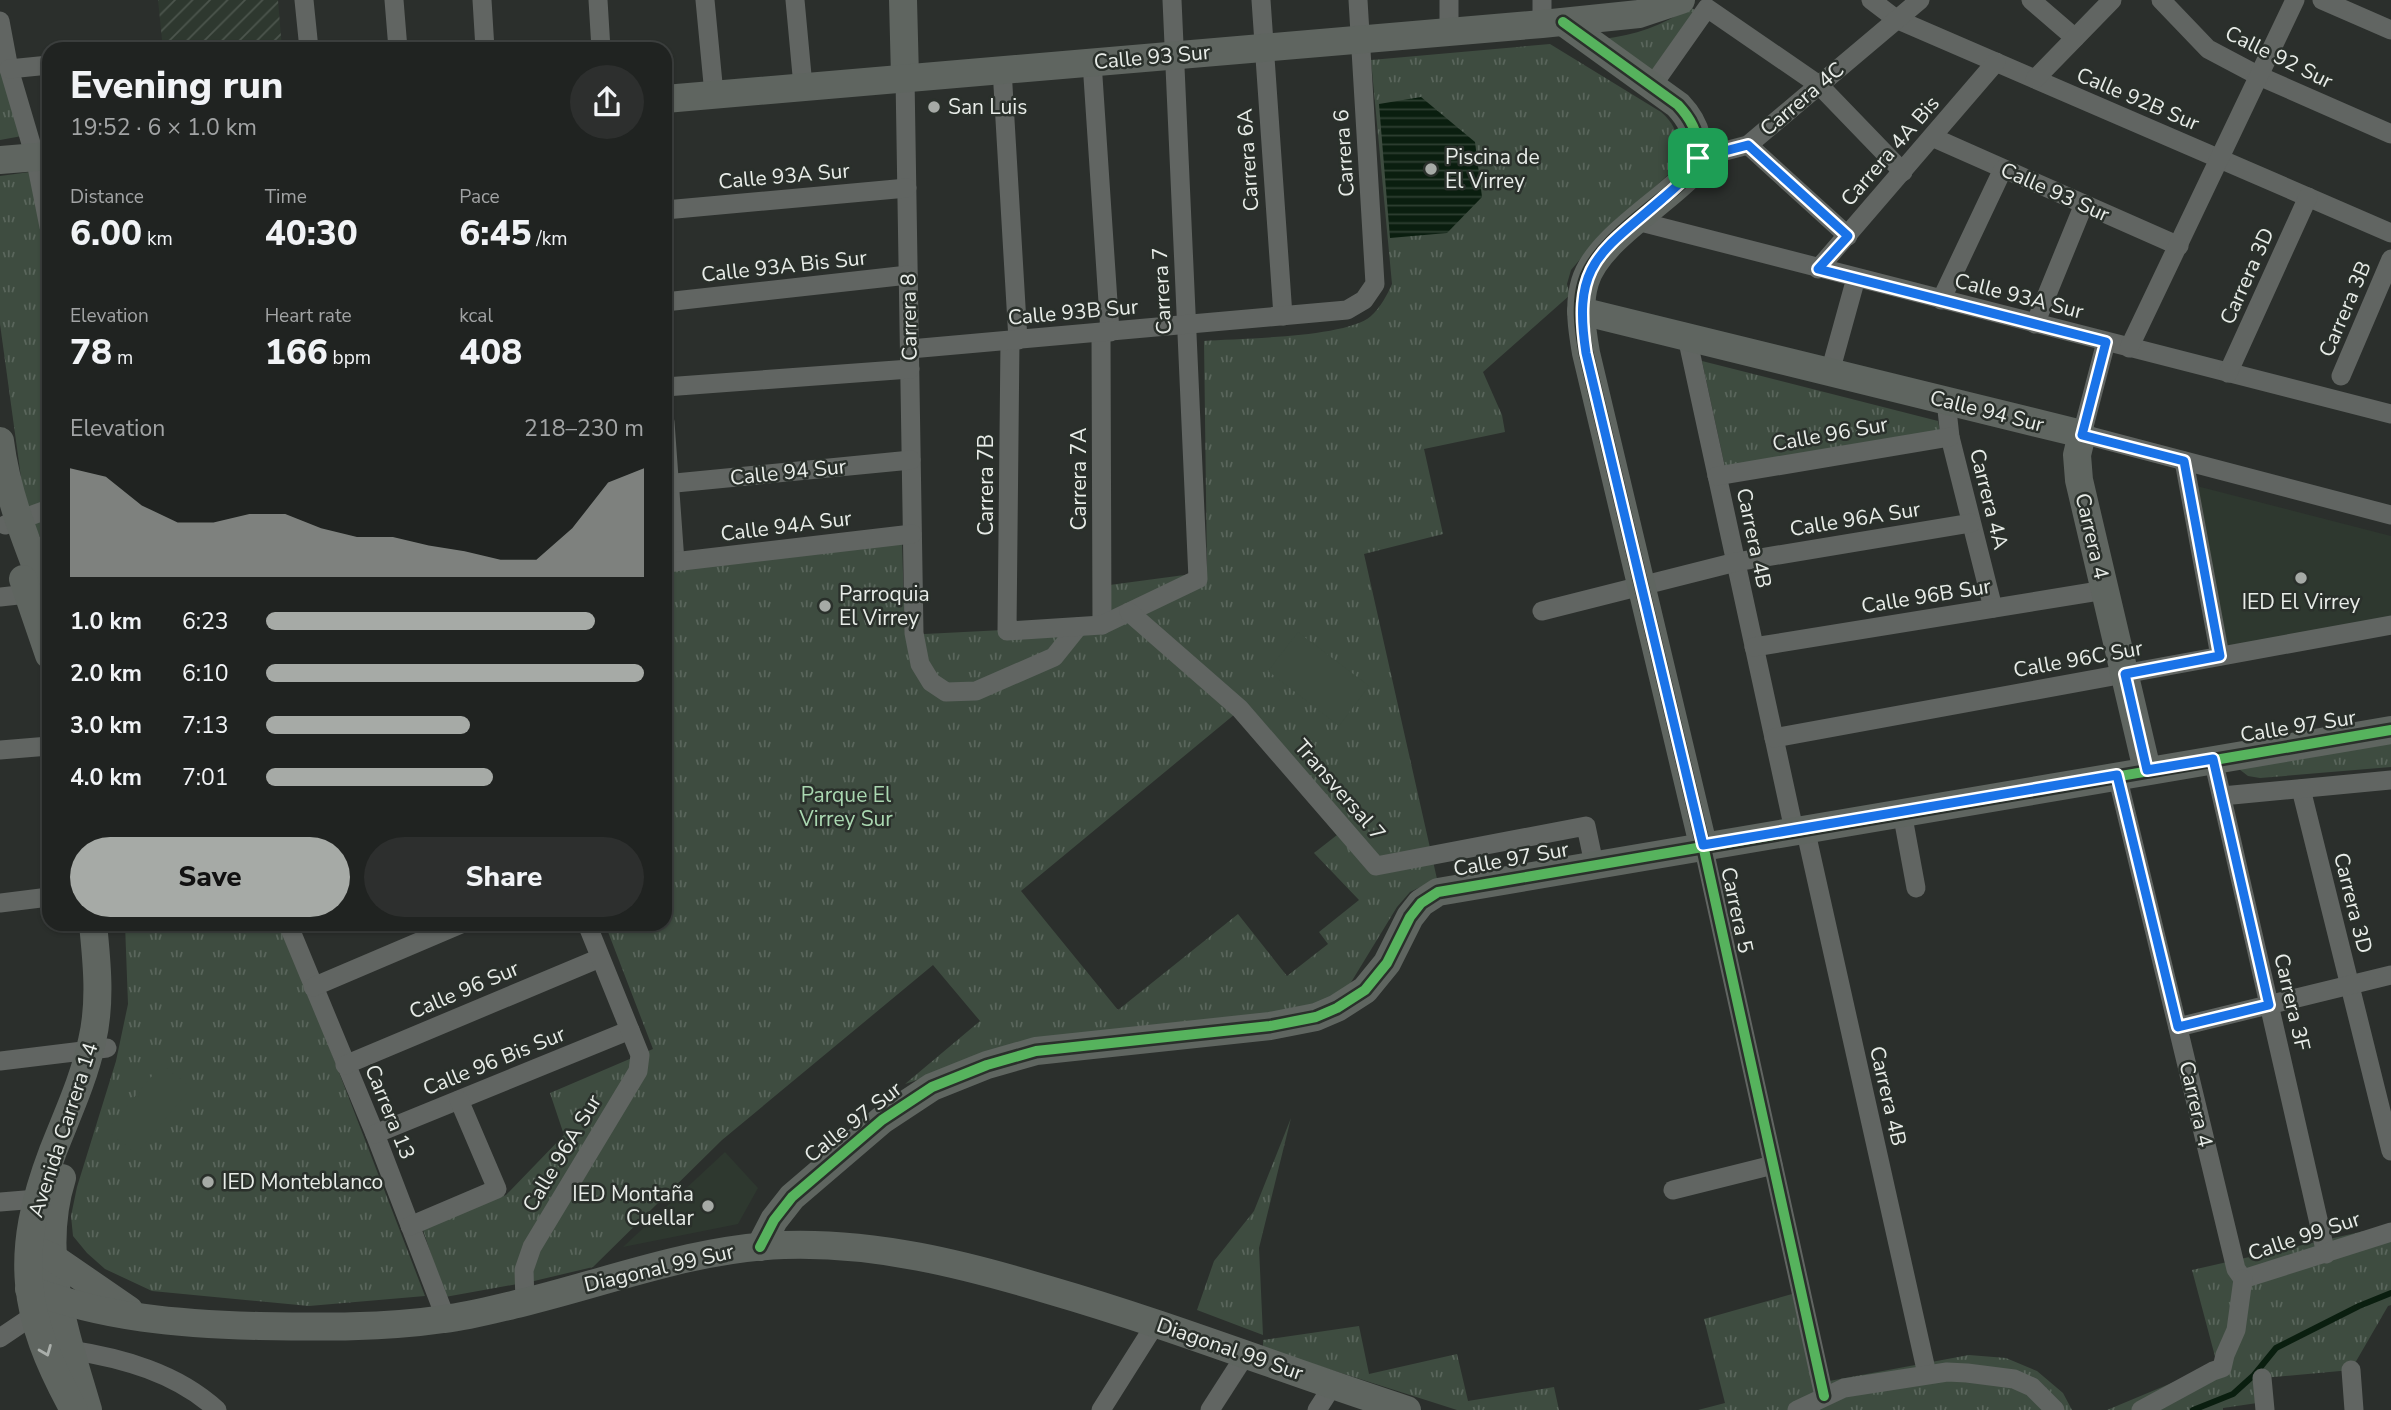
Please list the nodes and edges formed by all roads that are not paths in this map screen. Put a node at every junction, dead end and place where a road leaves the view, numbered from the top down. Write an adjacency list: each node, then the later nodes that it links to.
1 (304, 0): 28 (street)
2 (394, 0): 29 (street)
3 (482, 0): 30 (street)
4 (598, 0): 31 (street)
5 (705, 0): 45 (street)
6 (795, 0): 43 (street)
7 (903, 0): 40 (street, Carrera 8)
8 (1172, 0): 33 (street, Carrera 7)
9 (1261, 0): 32 (street, Carrera 6A)
10 (1358, 0): 27 (street, Carrera 6)
11 (1449, 0): 25 (street)
12 (1871, 0): 22 (street, Calle 92B Sur)
13 (1920, 0): 22 (street, Carrera 4C)
14 (2031, 0): 26 (street)
15 (2112, 0): 26 (street)
16 (2161, 0): 39 (street, Calle 92 Sur)
17 (2295, 0): 39 (street)
18 (2322, 0): 24 (street)
19 (1694, 4): 20 (street); 42 (street); 44 (street)
20 (1639, 7): 21 (street, Calle 93 Sur)
21 (1549, 15): 25 (street, Calle 93 Sur); 44 (street)
22 (1896, 19): 35 (street, Calle 92B Sur); 42 (street, Carrera 4C)
23 (0, 22): 37 (street)
24 (2391, 30)
25 (1449, 33): 27 (street, Calle 93 Sur)
26 (2075, 38): 41 (street)
27 (1359, 39): 32 (street, Calle 93 Sur); 68 (street, Carrera 6)
28 (308, 42)
29 (397, 42)
30 (485, 42)
31 (601, 42)
32 (1263, 47): 33 (street, Calle 93 Sur); 72 (street, Carrera 6A)
33 (1174, 55): 34 (street, Calle 93 Sur); 74 (street, Carrera 7)
34 (1092, 62): 38 (street, Calle 93 Sur); 75 (street, Carrera 7A)
35 (1996, 62): 41 (street, Calle 92B Sur); 48 (street, Carrera 4A Bis)
36 (42, 66): 37 (street)
37 (9, 69): 50 (street)
38 (1002, 69): 40 (street, Calle 93 Sur); 77 (street, Carrera 7B)
39 (2259, 76): 47 (street, Calle 92 Sur); 52 (street)
40 (905, 77): 43 (street, Calle 93 Sur); 56 (street, Carrera 8)
41 (2035, 79): 52 (street, Calle 92B Sur)
42 (1819, 85): 49 (street, Carrera 4C); 55 (street)
43 (803, 86): 45 (street, Calle 93 Sur)
44 (1652, 86): 51 (street)
45 (714, 94): 46 (street, Calle 93 Sur)
46 (672, 98)
47 (2391, 134)
48 (1932, 137): 54 (street, Calle 93 Sur); 55 (street, Carrera 4A Bis)
49 (1748, 145): 51 (street, Carrera 4C); 62 (street)
50 (42, 156): 53 (street)
51 (1698, 158): 60 (street)
52 (2220, 159): 57 (street, Calle 92B Sur); 63 (street)
53 (0, 160)
54 (2003, 169): 58 (street, Calle 93 Sur); 69 (street)
55 (1903, 172): 62 (street, Carrera 4A Bis)
56 (907, 188): 59 (street, Calle 93A Sur); 66 (street, Carrera 8)
57 (2308, 197): 61 (street, Calle 92B Sur); 82 (street, Carrera 3D)
58 (2084, 204): 63 (street, Calle 93 Sur); 73 (street)
59 (672, 209)
60 (1637, 221): 65 (street, Calle 93A Sur); 71 (street)
61 (2391, 233)
62 (1848, 236): 65 (street, Carrera 4A Bis)
63 (2179, 246): 79 (street)
64 (2391, 260): 83 (street, Carrera 3B)
65 (1818, 269): 67 (street, Calle 93A Sur)
66 (908, 275): 70 (street, Calle 93A Bis Sur); 80 (street, Carrera 8)
67 (1856, 278): 69 (street, Calle 93A Sur); 81 (street)
68 (1364, 300): 72 (street, Calle 93B Sur)
69 (1941, 300): 73 (street, Calle 93A Sur)
70 (672, 301)
71 (1581, 311): 76 (street, Calle 94 Sur); 102 (street, Carrera 5)
72 (1283, 316): 74 (street, Calle 93B Sur)
73 (2035, 324): 78 (street, Calle 93A Sur)
74 (1186, 325): 75 (street, Calle 93B Sur); 108 (street, Carrera 7)
75 (1105, 332): 77 (street, Calle 93B Sur); 109 (street, Carrera 7A)
76 (1687, 337): 81 (street, Calle 94 Sur); 93 (street, Carrera 4B)
77 (1014, 340): 80 (street, Calle 93B Sur); 111 (street, Carrera 7B)
78 (2106, 342): 79 (street, Calle 93A Sur); 87 (street, Carrera 4)
79 (2130, 348): 82 (street, Calle 93A Sur)
80 (910, 359): 84 (street, Calle 93B Sur); 91 (street, Carrera 8)
81 (1830, 372): 85 (street, Calle 94 Sur)
82 (2228, 373): 86 (street, Calle 93A Sur)
83 (2342, 376)
84 (672, 386)
85 (1946, 401): 87 (street, Calle 94 Sur); 88 (street, Carrera 4A)
86 (2391, 414)
87 (2082, 435): 92 (street, Calle 94 Sur); 103 (street, Carrera 4)
88 (1950, 437): 93 (street, Calle 96 Sur); 98 (street, Carrera 4A)
89 (0, 441): 90 (street)
90 (0, 448): 97 (street)
91 (911, 460): 94 (street, Calle 94 Sur); 99 (street, Carrera 8)
92 (2184, 461): 96 (street, Calle 94 Sur); 113 (street)
93 (1717, 476): 101 (street, Carrera 4B)
94 (672, 484)
95 (42, 510): 97 (street)
96 (2391, 515)
97 (8, 517): 104 (street)
98 (1971, 523): 101 (street, Calle 96A Sur); 106 (street, Carrera 4A)
99 (912, 534): 100 (street, Calle 94A Sur); 111 (street, Carrera 8)
100 (672, 562)
101 (1736, 562): 102 (street, Calle 96A Sur); 112 (street, Carrera 4B)
102 (1642, 585): 107 (street, Calle 96A Sur); 127 (street, Carrera 5)
103 (2105, 590): 106 (street, Calle 96B Sur); 114 (street, Carrera 4)
104 (41, 596): 105 (street)
105 (0, 597)
106 (1993, 608): 112 (street, Calle 96B Sur)
107 (1542, 611)
108 (1129, 612): 109 (street); 128 (street, Transversal 7)
109 (1102, 625): 111 (street)
110 (2391, 625): 113 (street, Calle 96C Sur)
111 (1077, 627)
112 (1754, 647): 116 (street, Carrera 4B)
113 (2220, 656): 114 (street, Calle 96C Sur)
114 (2125, 674): 116 (street, Calle 96C Sur); 120 (street, Carrera 4)
115 (2391, 730): 119 (street, Calle 97 Sur)
116 (1774, 738): 126 (street, Carrera 4B)
117 (42, 747): 118 (street)
118 (0, 750)
119 (2213, 759): 120 (street, Calle 97 Sur); 124 (street, Carrera 3F)
120 (2147, 770): 121 (street, Calle 97 Sur)
121 (2117, 775): 125 (street, Calle 97 Sur); 142 (street, Carrera 4)
122 (2391, 780): 123 (street)
123 (2301, 789): 124 (street); 139 (street, Carrera 3D)
124 (2222, 796): 141 (street, Carrera 3F)
125 (1902, 812): 126 (street, Calle 97 Sur); 129 (street)
126 (1800, 829): 127 (street, Calle 97 Sur); 169 (street, Carrera 4B)
127 (1703, 845): 128 (street, Calle 97 Sur); 150 (street, Carrera 5)
128 (1594, 864): 156 (street, Calle 97 Sur)
129 (1916, 888)
130 (42, 898): 131 (street)
131 (0, 903)
132 (93, 931): 144 (street, Avenida Carrera 14)
133 (112, 931): 144 (street, Avenida Carrera 14)
134 (291, 931): 140 (street, Carrera 13)
135 (445, 931): 140 (street)
136 (590, 931): 137 (street, Calle 96A Sur)
137 (600, 958): 143 (street, Calle 96A Sur); 146 (street, Calle 96 Sur)
138 (2391, 975): 139 (street)
139 (2350, 985): 141 (street); 149 (street, Carrera 3D)
140 (313, 987): 146 (street, Carrera 13)
141 (2269, 1005): 142 (street); 158 (street, Carrera 3F)
142 (2178, 1027): 159 (street, Carrera 4)
143 (630, 1030): 147 (street, Calle 96 Bis Sur); 161 (street, Calle 96A Sur)
144 (99, 1049): 145 (street); 152 (street, Avenida Carrera 14); 157 (street, Avenida Carrera 14)
145 (0, 1061)
146 (345, 1065): 148 (street, Carrera 13)
147 (459, 1100): 148 (street, Calle 96 Bis Sur); 154 (street, Calle 96A Sur)
148 (375, 1134): 154 (street, Carrera 13)
149 (2390, 1142)
150 (1773, 1165): 151 (street); 172 (street, Carrera 5)
151 (1673, 1190)
152 (37, 1199): 153 (street); 157 (street, Avenida Carrera 14)
153 (0, 1202)
154 (411, 1226): 163 (street, Carrera 13)
155 (2391, 1232): 158 (street, Calle 99 Sur)
156 (760, 1247): 161 (street, Diagonal 99 Sur); 164 (street, Diagonal 99 Sur)
157 (39, 1254): 160 (street, Avenida Carrera 14); 162 (street, Diagonal 99 Sur)
158 (2326, 1254): 159 (street, Calle 99 Sur)
159 (2240, 1274): 173 (street)
160 (40, 1301): 162 (street, Diagonal 99 Sur); 165 (street); 166 (street, Avenida Carrera 14); 174 (street, Avenida Carrera 14, one-way to 174)
161 (524, 1302): 163 (street, Diagonal 99 Sur)
162 (144, 1318): 163 (street, Diagonal 99 Sur)
163 (446, 1319)
164 (1156, 1323): 167 (street, Diagonal 99 Sur); 177 (street)
165 (0, 1338)
166 (70, 1350): 175 (street, Avenida Carrera 14); 176 (street)
167 (1246, 1354): 171 (street, Diagonal 99 Sur); 178 (street)
168 (2351, 1370): 184 (street)
169 (1927, 1374): 172 (street); 182 (street)
170 (2262, 1378): 183 (street)
171 (1334, 1385): 179 (street); 180 (street, Diagonal 99 Sur)
172 (1824, 1396): 181 (street)
173 (2146, 1409)
174 (74, 1410)
175 (88, 1410)
176 (217, 1410)
177 (1101, 1410)
178 (1210, 1410)
179 (1317, 1410)
180 (1407, 1410)
181 (1797, 1410)
182 (2055, 1410)
183 (2265, 1410)
184 (2354, 1410)

